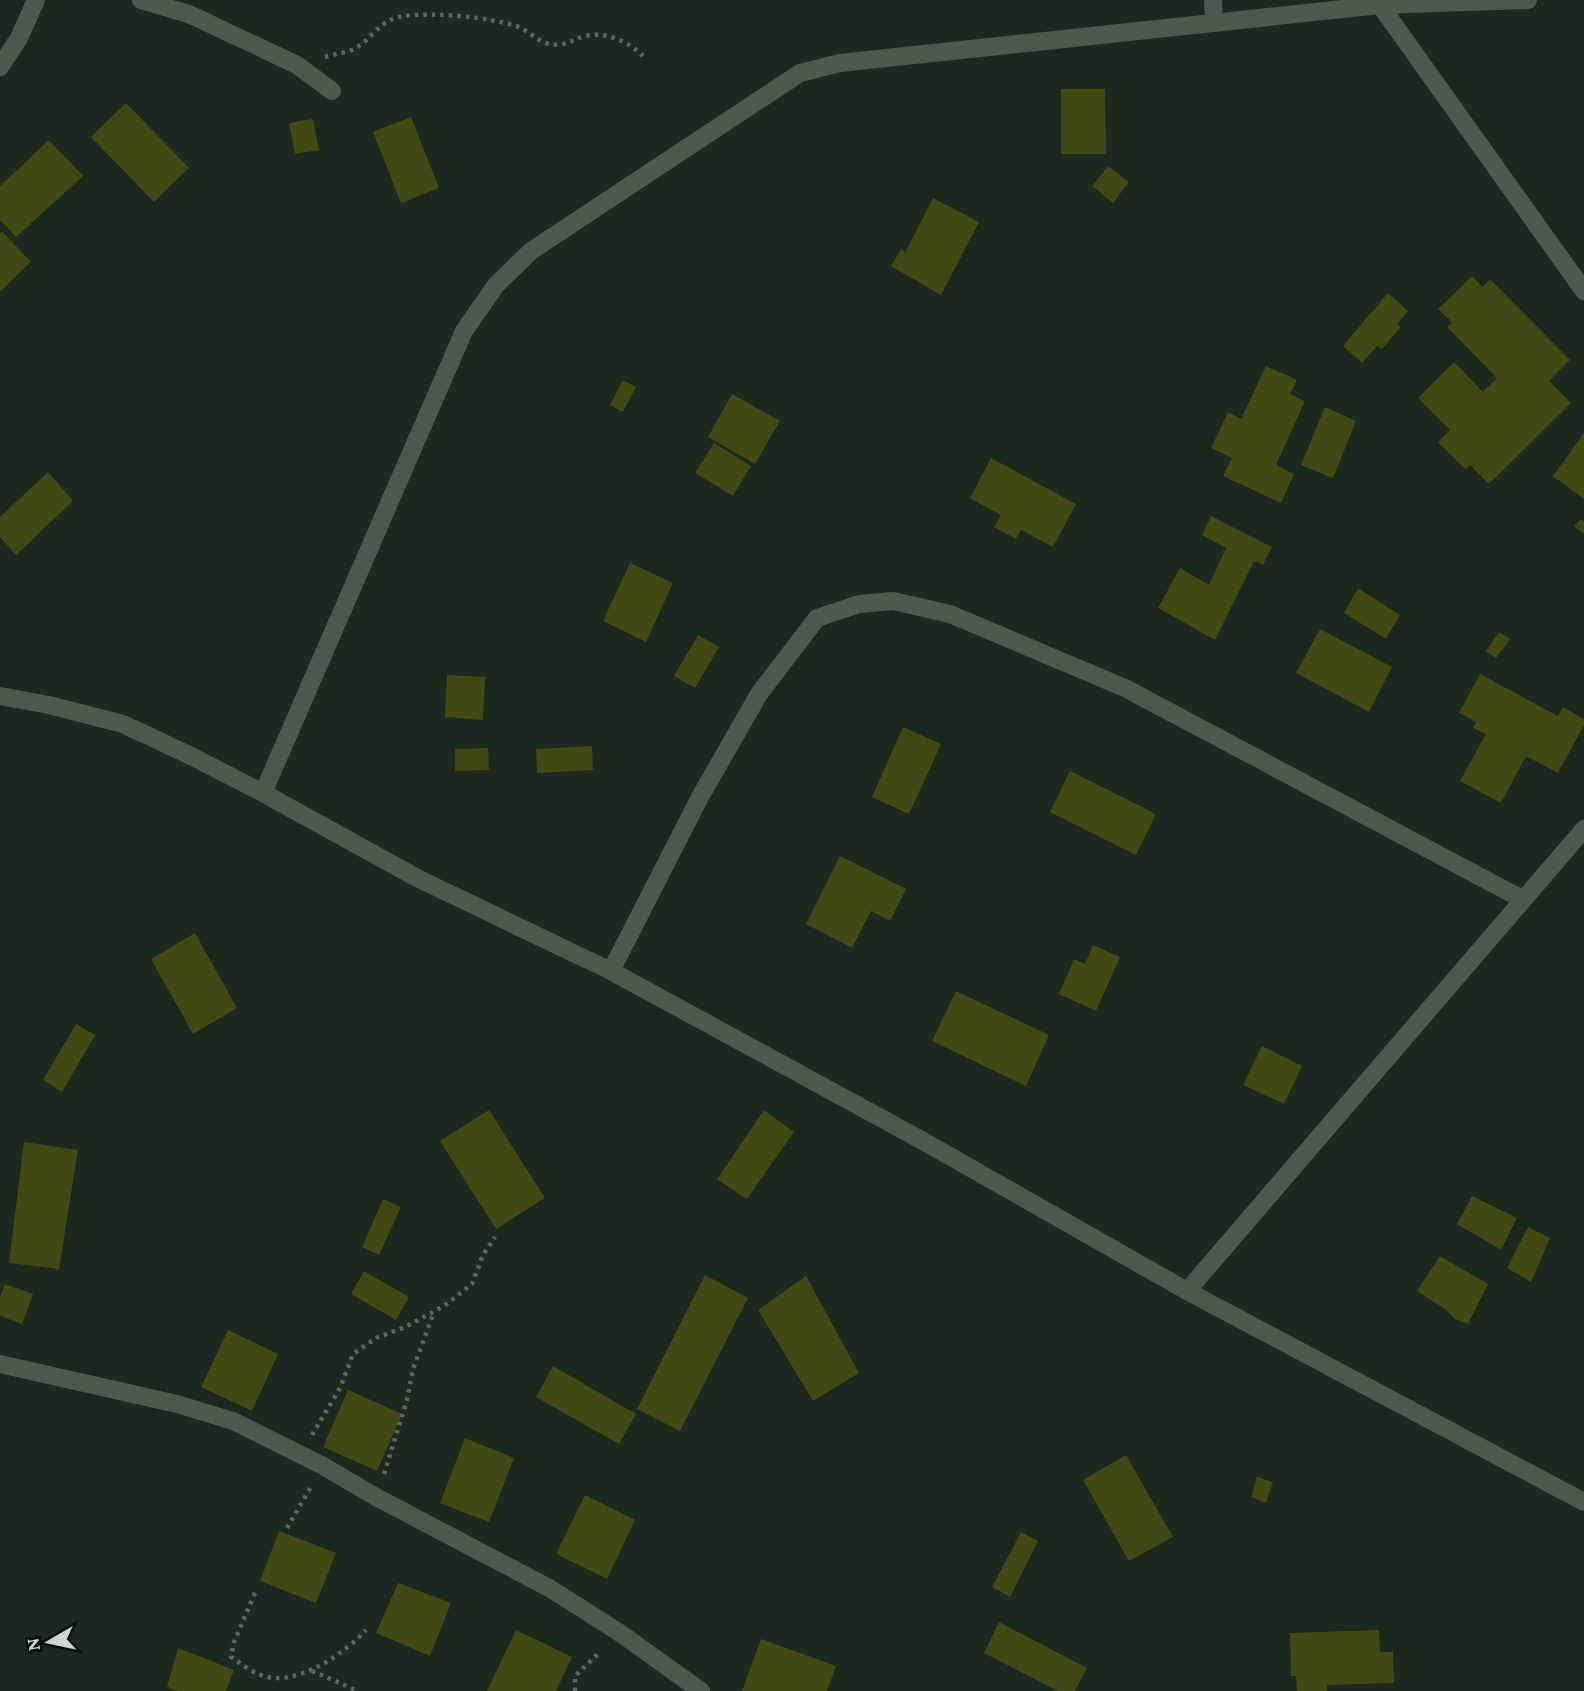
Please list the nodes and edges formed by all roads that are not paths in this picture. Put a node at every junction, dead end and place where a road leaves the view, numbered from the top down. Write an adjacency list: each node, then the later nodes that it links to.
1 (36, 0): 7 (street)
2 (141, 0): 8 (street)
3 (1213, 0): 6 (street)
4 (1528, 0): 5 (street)
5 (1380, 5): 6 (street); 9 (street)
6 (1214, 23): 11 (street)
7 (0, 67)
8 (332, 91)
9 (1584, 291)
10 (0, 696): 11 (street)
11 (263, 793): 14 (street)
12 (1584, 829): 13 (street)
13 (1522, 899): 14 (street); 15 (street)
14 (611, 971): 15 (street)
15 (1187, 1291): 17 (street)
16 (0, 1364): 18 (street)
17 (1584, 1502)
18 (701, 1691)

